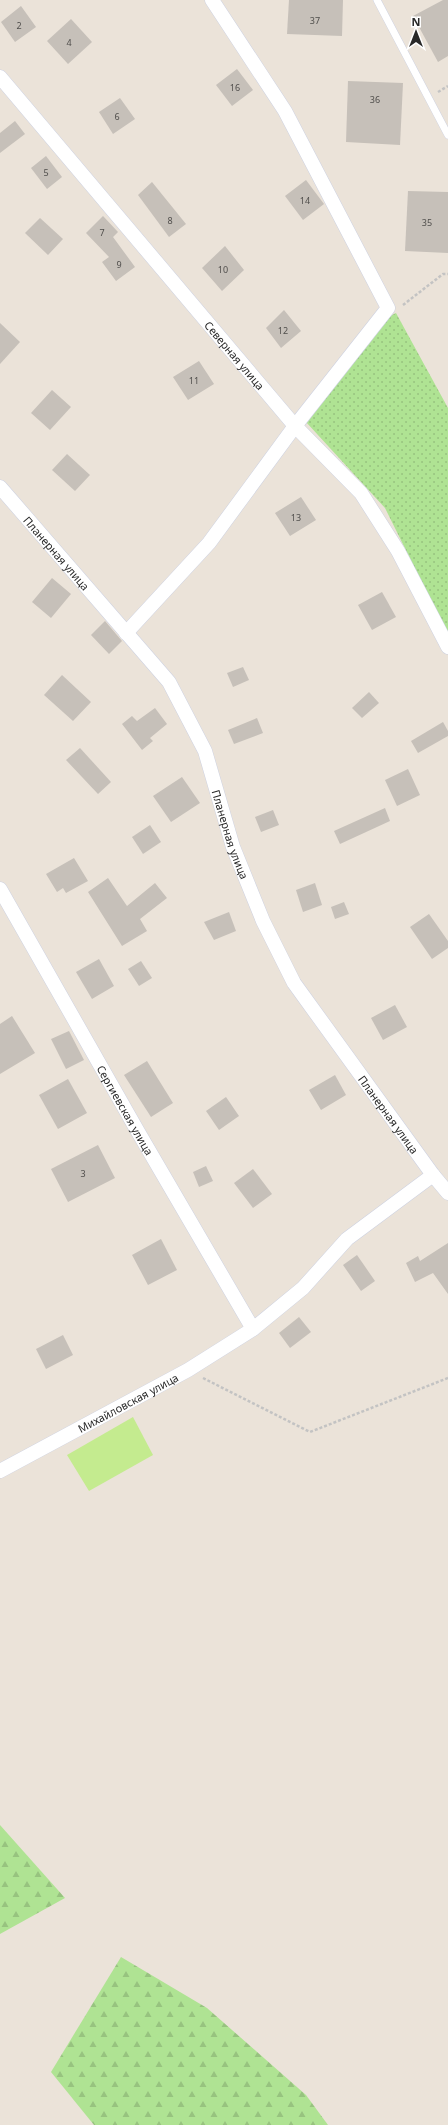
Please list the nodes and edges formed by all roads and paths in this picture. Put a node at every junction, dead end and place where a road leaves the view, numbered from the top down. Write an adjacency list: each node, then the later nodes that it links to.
1 (212, 0): 7 (street)
2 (377, 0): 4 (lane)
3 (0, 77): 7 (street, Северная улица)
4 (448, 135)
5 (448, 274): 6 (path)
6 (405, 304)
7 (295, 426): 9 (street); 10 (street, Северная улица)
8 (0, 488): 9 (street, Планерная улица)
9 (126, 634): 12 (street, Планерная улица)
10 (448, 647)
11 (0, 889): 14 (street, Сергиевская улица)
12 (433, 1175): 13 (street, Планерная улица); 14 (street, Михайловская улица)
13 (448, 1193)
14 (253, 1329): 15 (street, Михайловская улица)
15 (188, 1370): 16 (path); 17 (street, Михайловская улица)
16 (448, 1378)
17 (0, 1471)

